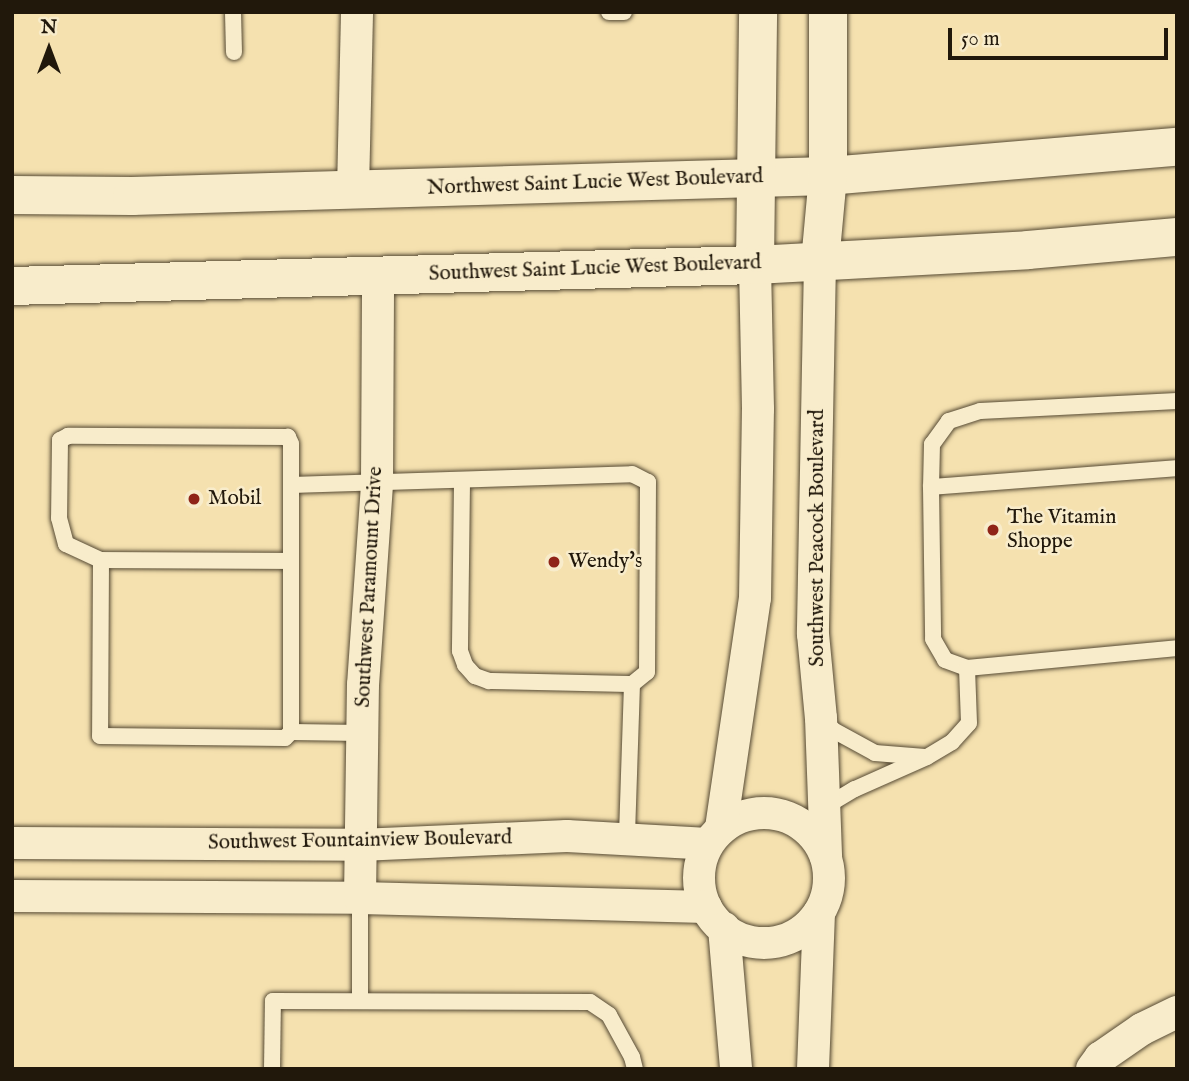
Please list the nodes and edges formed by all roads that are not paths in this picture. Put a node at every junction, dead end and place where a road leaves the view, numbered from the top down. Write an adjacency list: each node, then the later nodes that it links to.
1 (233, 12): 7 (lane)
2 (357, 12): 11 (street)
3 (609, 12): 4 (lane)
4 (624, 12)
5 (758, 12): 10 (main road)
6 (828, 12): 9 (main road)
7 (234, 51)
8 (1177, 147): 9 (main road, Northwest Saint Lucie West Boulevard)
9 (828, 176): 10 (main road, Northwest Saint Lucie West Boulevard); 16 (main road)
10 (757, 178): 11 (main road, Northwest Saint Lucie West Boulevard); 17 (main road)
11 (353, 190): 12 (main road, Northwest Saint Lucie West Boulevard)
12 (12, 195)
13 (1177, 214): 15 (main road)
14 (1177, 237): 15 (main road, Southwest Saint Lucie West Boulevard)
15 (1028, 250): 16 (main road, Southwest Saint Lucie West Boulevard)
16 (820, 262): 17 (main road, Southwest Saint Lucie West Boulevard); 31 (street, Southwest Peacock Boulevard)
17 (755, 265): 18 (main road, Southwest Saint Lucie West Boulevard); 36 (street)
18 (378, 275): 19 (main road, Southwest Saint Lucie West Boulevard); 23 (street, Southwest Paramount Drive)
19 (12, 286)
20 (1177, 401): 25 (lane)
21 (1177, 468): 25 (lane)
22 (462, 482): 23 (lane); 30 (lane); 30 (lane)
23 (377, 483): 24 (lane); 33 (street, Southwest Paramount Drive)
24 (291, 485): 26 (lane); 27 (lane)
25 (931, 487): 29 (lane)
26 (101, 560): 27 (lane); 32 (lane)
27 (291, 561): 32 (lane)
28 (1177, 648): 29 (lane)
29 (967, 668): 34 (lane)
30 (632, 684): 37 (lane)
31 (821, 718): 34 (lane); 35 (street, Southwest Peacock Boulevard)
32 (291, 732): 33 (lane)
33 (362, 733): 39 (street, Southwest Paramount Drive)
34 (927, 757): 35 (lane)
35 (823, 808): 40 (street, Southwest Peacock Boulevard)
36 (715, 836): 37 (street, Southwest Fountainview Boulevard); 40 (street); 44 (street)
37 (627, 838): 39 (street, Southwest Fountainview Boulevard)
38 (12, 843): 39 (street, Southwest Fountainview Boulevard)
39 (360, 845): 42 (street, Southwest Paramount Drive)
40 (827, 857): 43 (street)
41 (12, 896): 42 (street)
42 (360, 898): 44 (street); 45 (lane)
43 (819, 913): 44 (street); 50 (street)
44 (715, 918): 49 (street)
45 (360, 1001): 47 (lane); 48 (lane)
46 (1177, 1012): 51 (street)
47 (272, 1069)
48 (635, 1069)
49 (737, 1069)
50 (813, 1069)
51 (1093, 1069)

